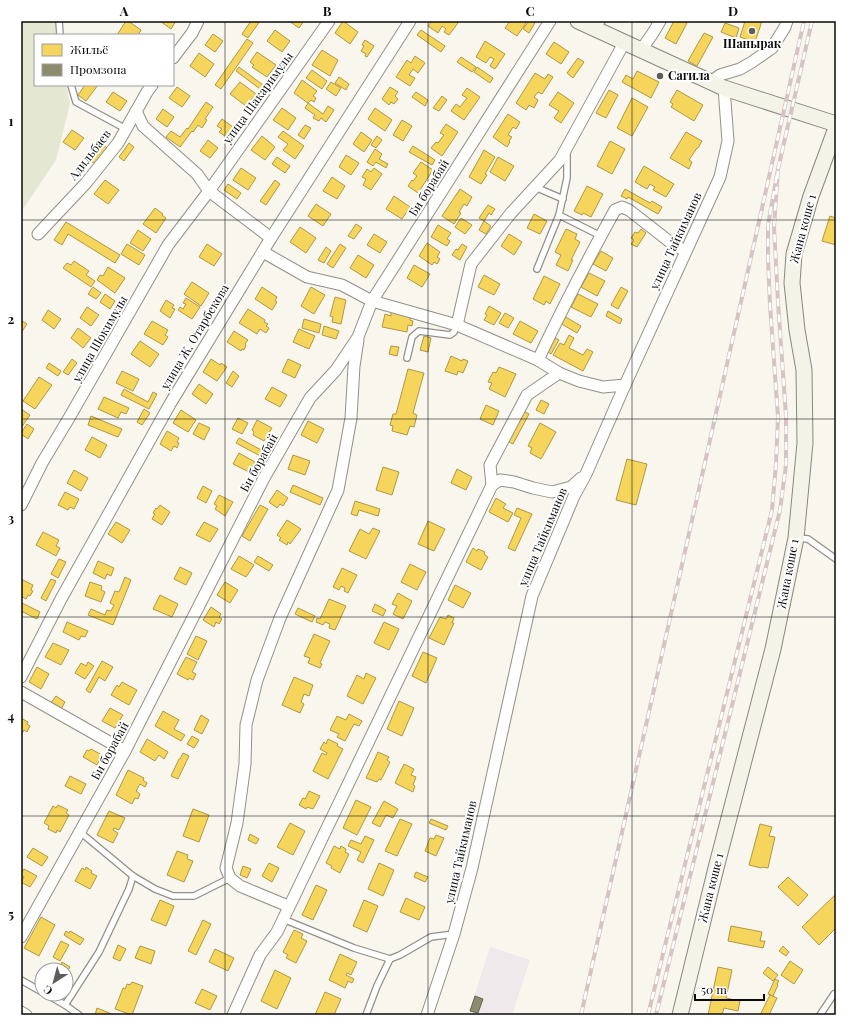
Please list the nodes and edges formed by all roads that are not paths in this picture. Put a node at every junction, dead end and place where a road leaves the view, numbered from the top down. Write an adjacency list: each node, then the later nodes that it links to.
1 (60, 21): 10 (lane)
2 (198, 21): 13 (street)
3 (329, 21): 23 (street, улица Шакаримулы)
4 (410, 21): 28 (street, улица Ж. Отарбекова)
5 (550, 21): 32 (street, Би борабай)
6 (578, 21): 9 (street)
7 (660, 21): 12 (street)
8 (787, 21): 14 (street)
9 (599, 25): 11 (street)
10 (60, 34)
11 (624, 43): 12 (street); 21 (street)
12 (641, 50): 14 (street)
13 (174, 57)
14 (718, 85): 18 (street); 29 (street, улица Тайкиманов)
15 (71, 86): 20 (lane)
16 (151, 86): 17 (street, Адильбаев)
17 (136, 111): 20 (street, Адильбаев); 23 (street)
18 (836, 124)
19 (836, 128): 42 (street, Жана коше 1)
20 (126, 129): 26 (street, Адильбаев)
21 (567, 147): 22 (street); 24 (lane)
22 (535, 186): 24 (lane); 33 (street)
23 (209, 191): 28 (street); 41 (street, улица Шокимулы)
24 (563, 199): 25 (lane)
25 (559, 215): 27 (lane); 31 (lane)
26 (38, 234)
27 (601, 236): 29 (street); 36 (street)
28 (271, 238): 30 (street, улица Ж. Отарбекова)
29 (685, 251): 38 (street, улица Тайкиманов)
30 (263, 252): 32 (street); 44 (street, улица Ж. Отарбекова)
31 (537, 269)
32 (372, 301): 33 (street); 34 (street, Би борабай)
33 (457, 325): 35 (lane); 36 (street)
34 (358, 337): 46 (street, Би борабай); 49 (street)
35 (407, 358)
36 (538, 360): 37 (street)
37 (559, 373): 38 (street); 40 (street)
38 (625, 385): 39 (street, улица Тайкиманов)
39 (586, 474): 40 (street); 52 (street, улица Тайкиманов)
40 (492, 486): 50 (street)
41 (21, 505)
42 (796, 538): 43 (lane); 66 (street, Жана коше 1)
43 (836, 559)
44 (21, 677)
45 (21, 692): 46 (street)
46 (125, 751): 47 (street, Би борабай)
47 (80, 832): 48 (lane); 53 (street, Би борабай)
48 (133, 876): 49 (lane); 59 (lane)
49 (230, 878): 50 (street)
50 (288, 906): 51 (street)
51 (283, 919): 54 (lane); 63 (street)
52 (454, 934): 54 (lane); 65 (street, улица Тайкиманов)
53 (21, 937)
54 (390, 959): 64 (lane)
55 (21, 980): 56 (lane)
56 (34, 987)
57 (834, 994): 67 (lane)
58 (60, 1002): 59 (lane)
59 (65, 1005): 62 (lane)
60 (21, 1012): 61 (street)
61 (26, 1015)
62 (79, 1015)
63 (233, 1015)
64 (366, 1015)
65 (427, 1015)
66 (680, 1015)
67 (820, 1015)

